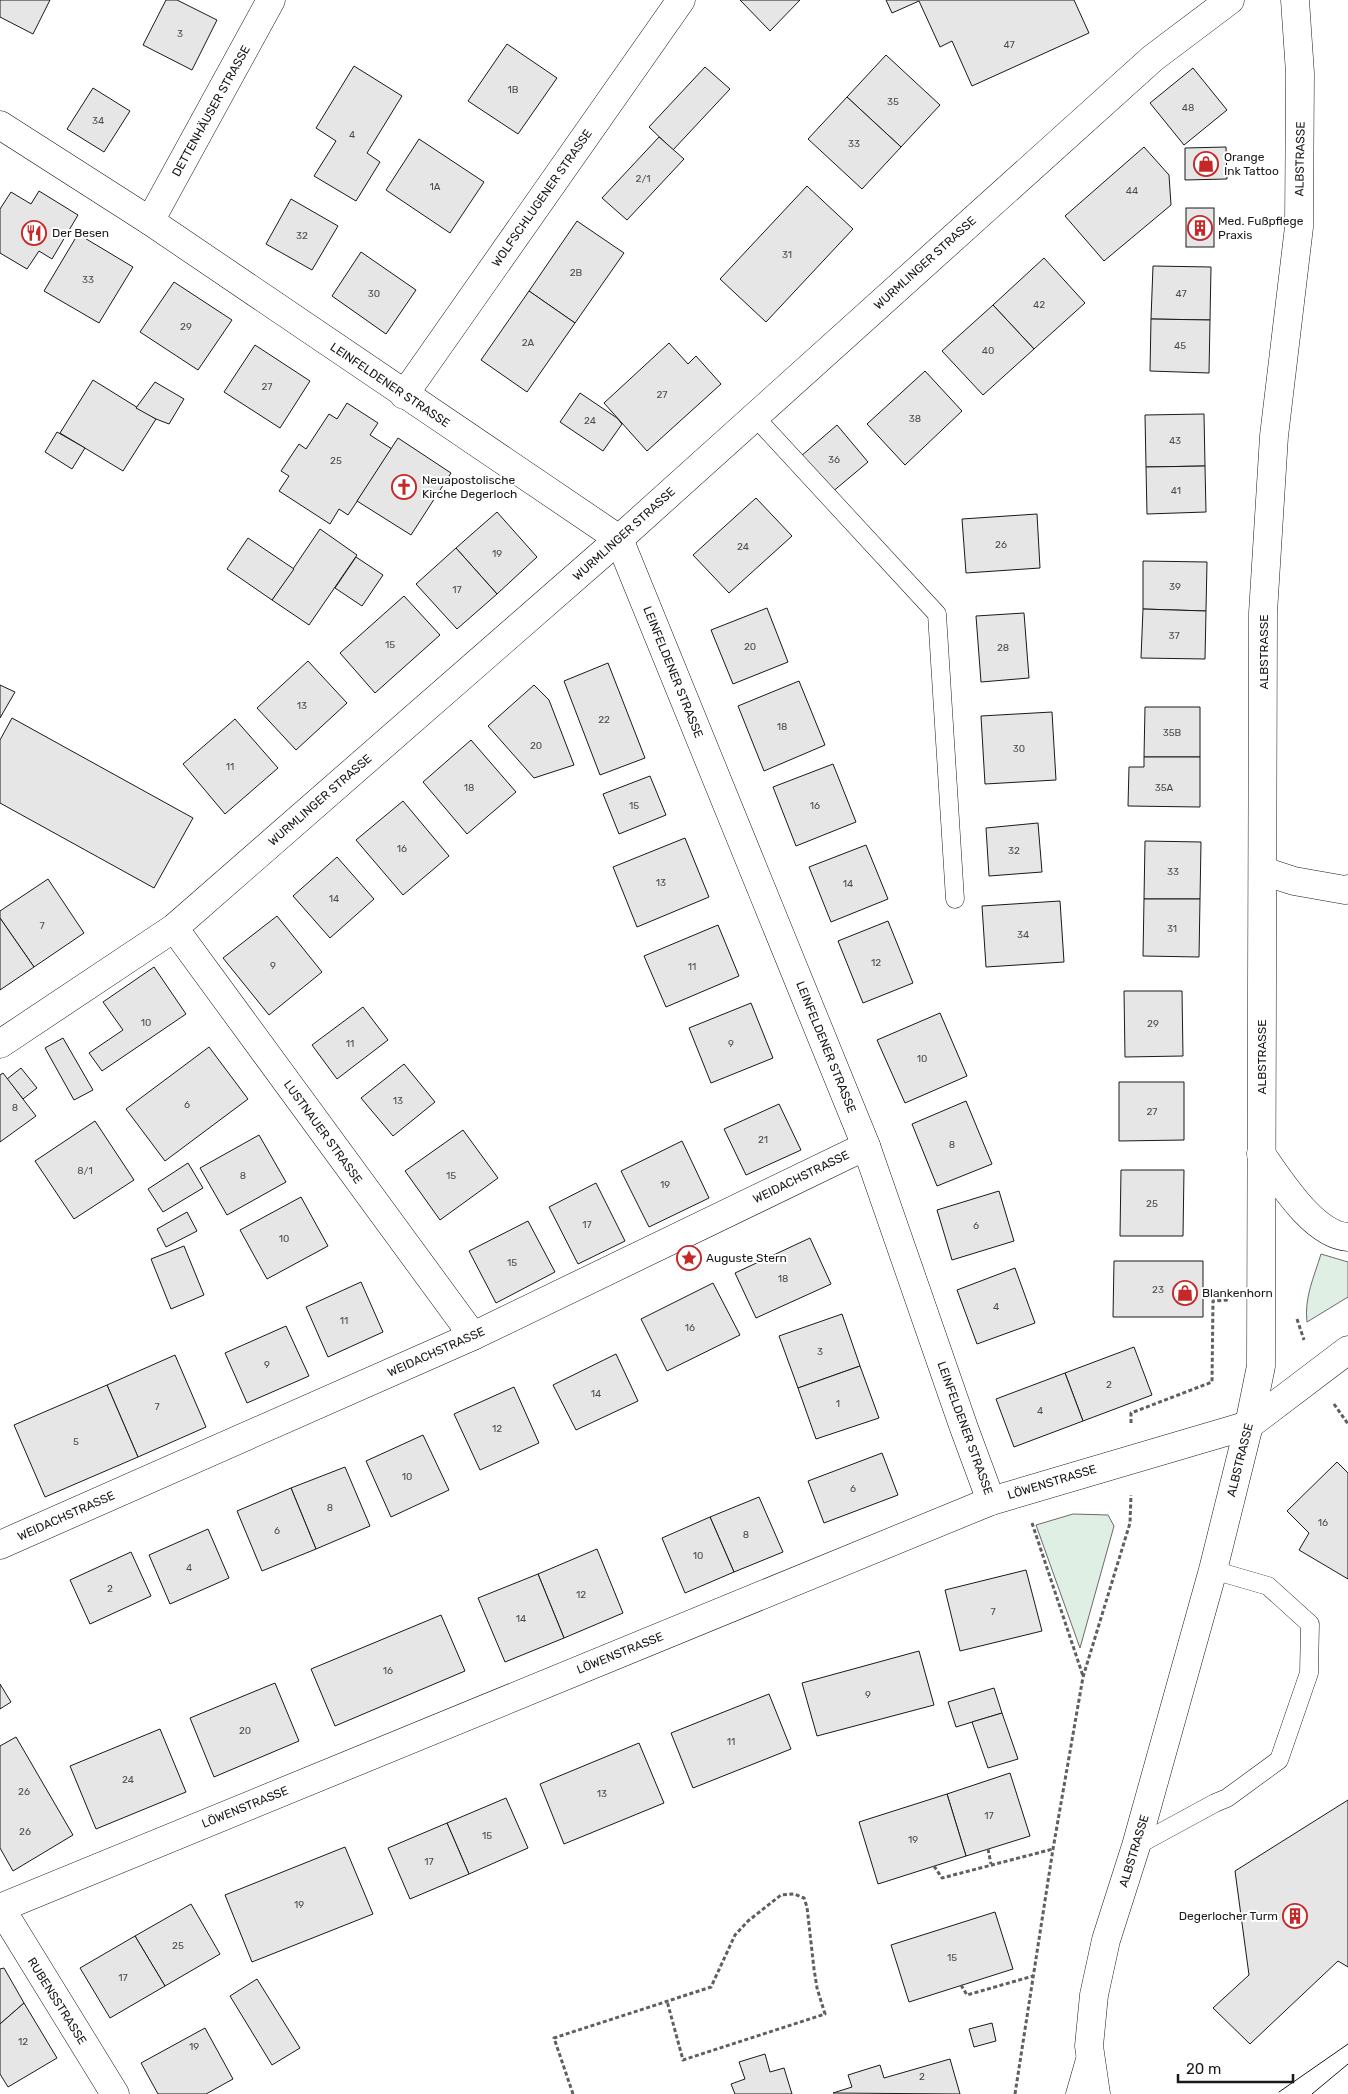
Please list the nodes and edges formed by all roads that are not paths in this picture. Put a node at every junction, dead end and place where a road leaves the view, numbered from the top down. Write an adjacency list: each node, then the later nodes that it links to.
1 (271, 0): 6 (street, DETTENHÄUSER STRASSE)
2 (681, 0): 7 (street, WOLFSCHLUGENER STRASSE)
3 (1230, 0): 8 (street, WURMLINGER STRASSE)
4 (1295, 0): 10 (street, ALBSTRASSE)
5 (0, 125): 6 (street, LEINFELDENER STRASSE)
6 (150, 221): 7 (street, LEINFELDENER STRASSE)
7 (404, 395): 9 (street, LEINFELDENER STRASSE)
8 (754, 417): 9 (street, WURMLINGER STRASSE); 12 (lane)
9 (619, 539): 13 (street, WURMLINGER STRASSE); 15 (street, LEINFELDENER STRASSE)
10 (1263, 871): 11 (street); 16 (street, ALBSTRASSE)
11 (1348, 889)
12 (955, 899)
13 (174, 928): 14 (street, WURMLINGER STRASSE); 18 (street, LUSTNAUER STRASSE)
14 (0, 1044)
15 (866, 1146): 18 (street, WEIDACHSTRASSE); 21 (street, LEINFELDENER STRASSE)
16 (1261, 1154): 17 (street); 20 (street, ALBSTRASSE)
17 (1348, 1237)
18 (473, 1336): 22 (street, WEIDACHSTRASSE)
19 (1348, 1350): 20 (street)
20 (1249, 1425): 21 (street, LÖWENSTRASSE); 23 (street, ALBSTRASSE)
21 (991, 1501): 25 (street, LÖWENSTRASSE)
22 (0, 1545)
23 (1213, 1570): 24 (street, ALBSTRASSE); 24 (lane)
24 (1136, 1846): 26 (street, ALBSTRASSE)
25 (0, 1908): 27 (street, RUBENSSTRASSE)
26 (1089, 2046): 28 (lane); 29 (street, ALBSTRASSE)
27 (115, 2094)
28 (1075, 2094)
29 (1096, 2094)

